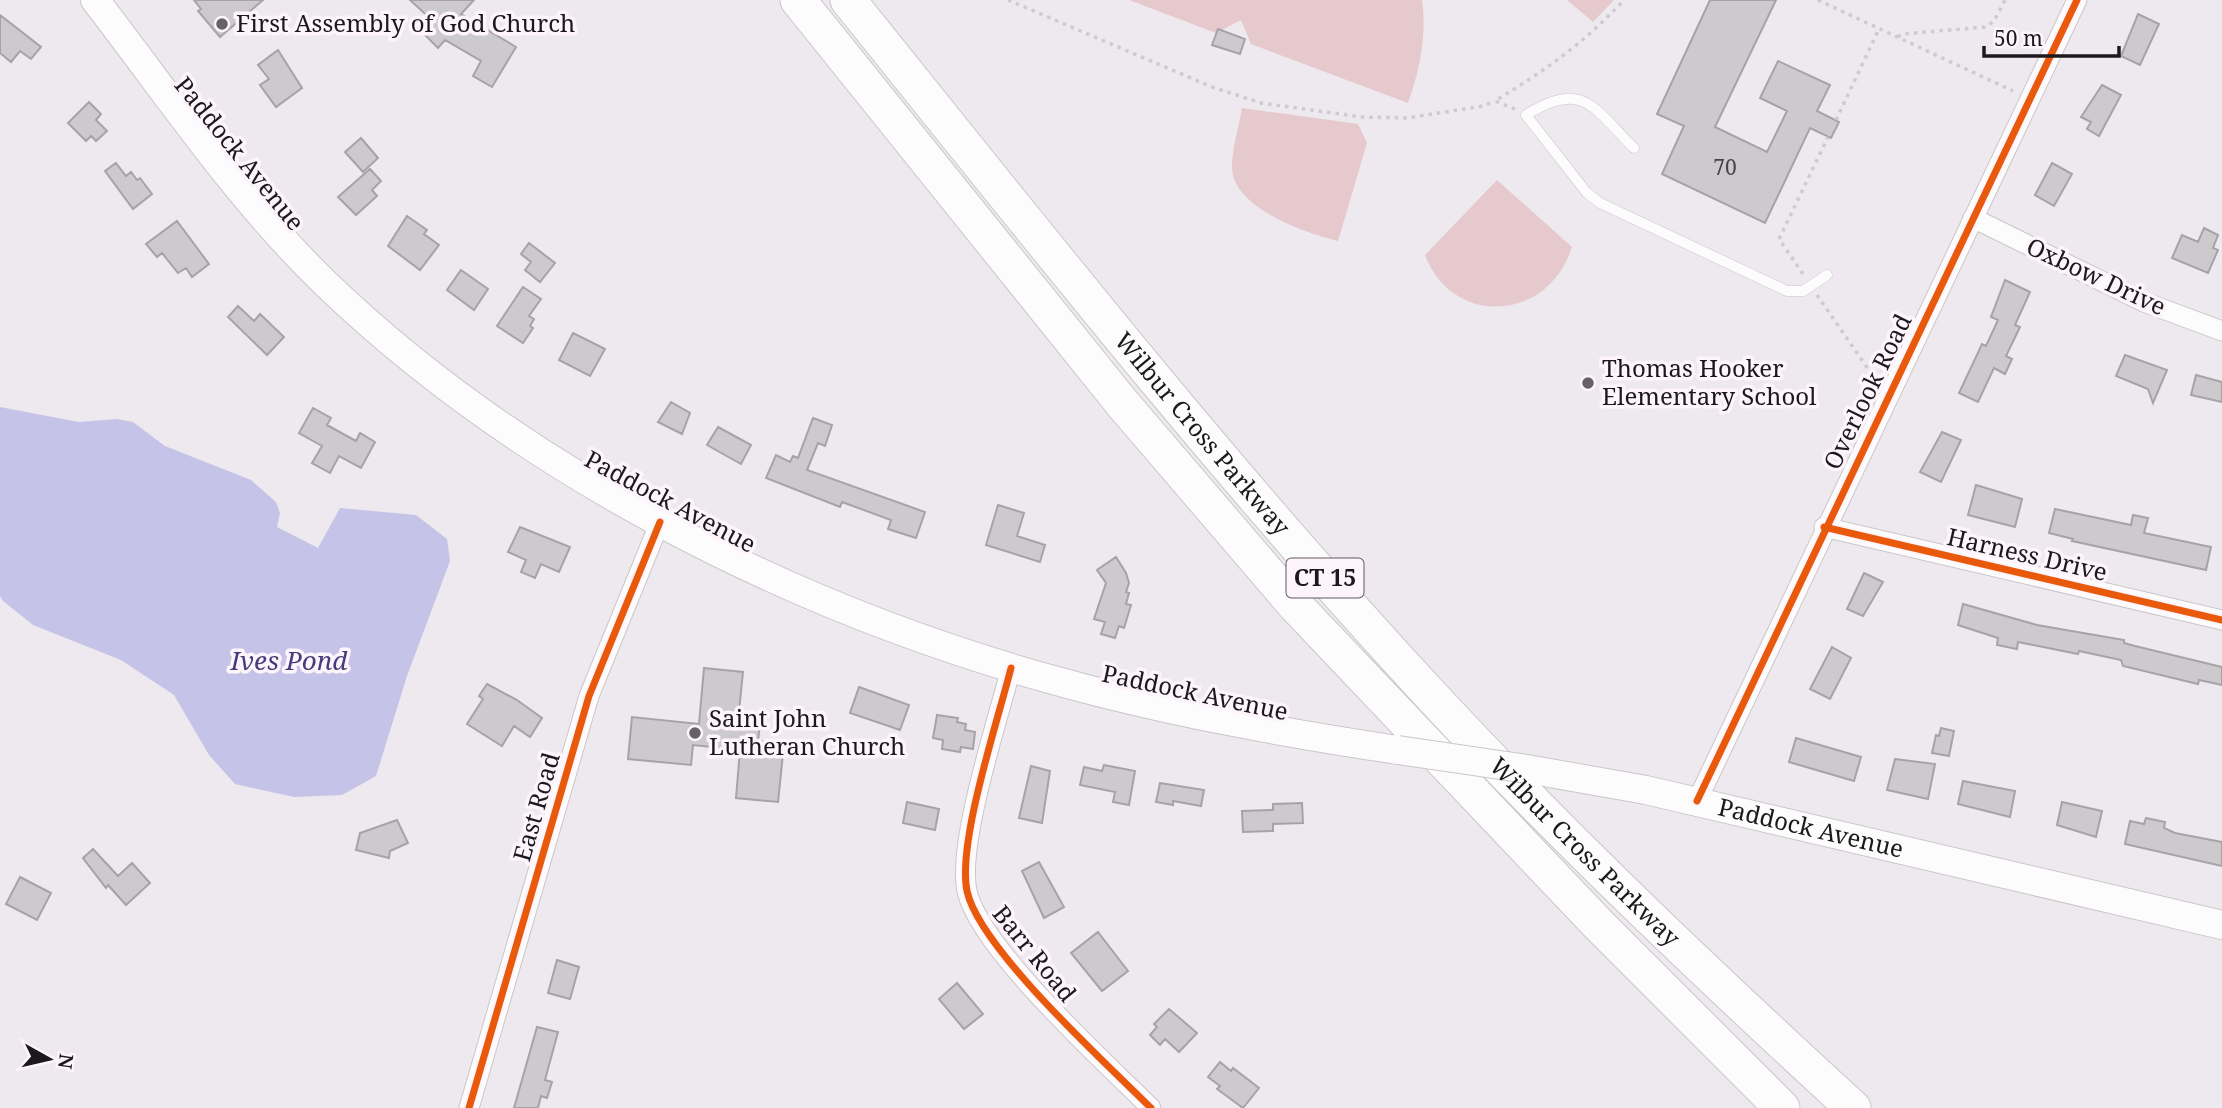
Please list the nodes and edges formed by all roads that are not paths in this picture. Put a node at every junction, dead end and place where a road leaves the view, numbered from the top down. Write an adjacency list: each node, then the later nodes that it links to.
1 (94, 0): 9 (main road, Paddock Avenue)
2 (798, 0): 17 (highway, Wilbur Cross Parkway / CT 15)
3 (848, 0): 18 (highway, Wilbur Cross Parkway / CT 15)
4 (2077, 0): 6 (street, Overlook Road)
5 (1634, 148): 7 (lane)
6 (1973, 218): 8 (street, Oxbow Drive); 10 (street, Overlook Road)
7 (1827, 275)
8 (2222, 331)
9 (660, 522): 12 (main road, Paddock Avenue); 15 (street, East Road)
10 (1824, 527): 11 (street, Harness Drive); 13 (street, Overlook Road)
11 (2222, 620)
12 (1011, 668): 13 (main road, Paddock Avenue, bridge); 16 (street, Barr Road)
13 (1696, 801): 14 (main road, Paddock Avenue)
14 (2222, 925)
15 (469, 1108)
16 (1152, 1108)
17 (1782, 1108)
18 (1853, 1108)

